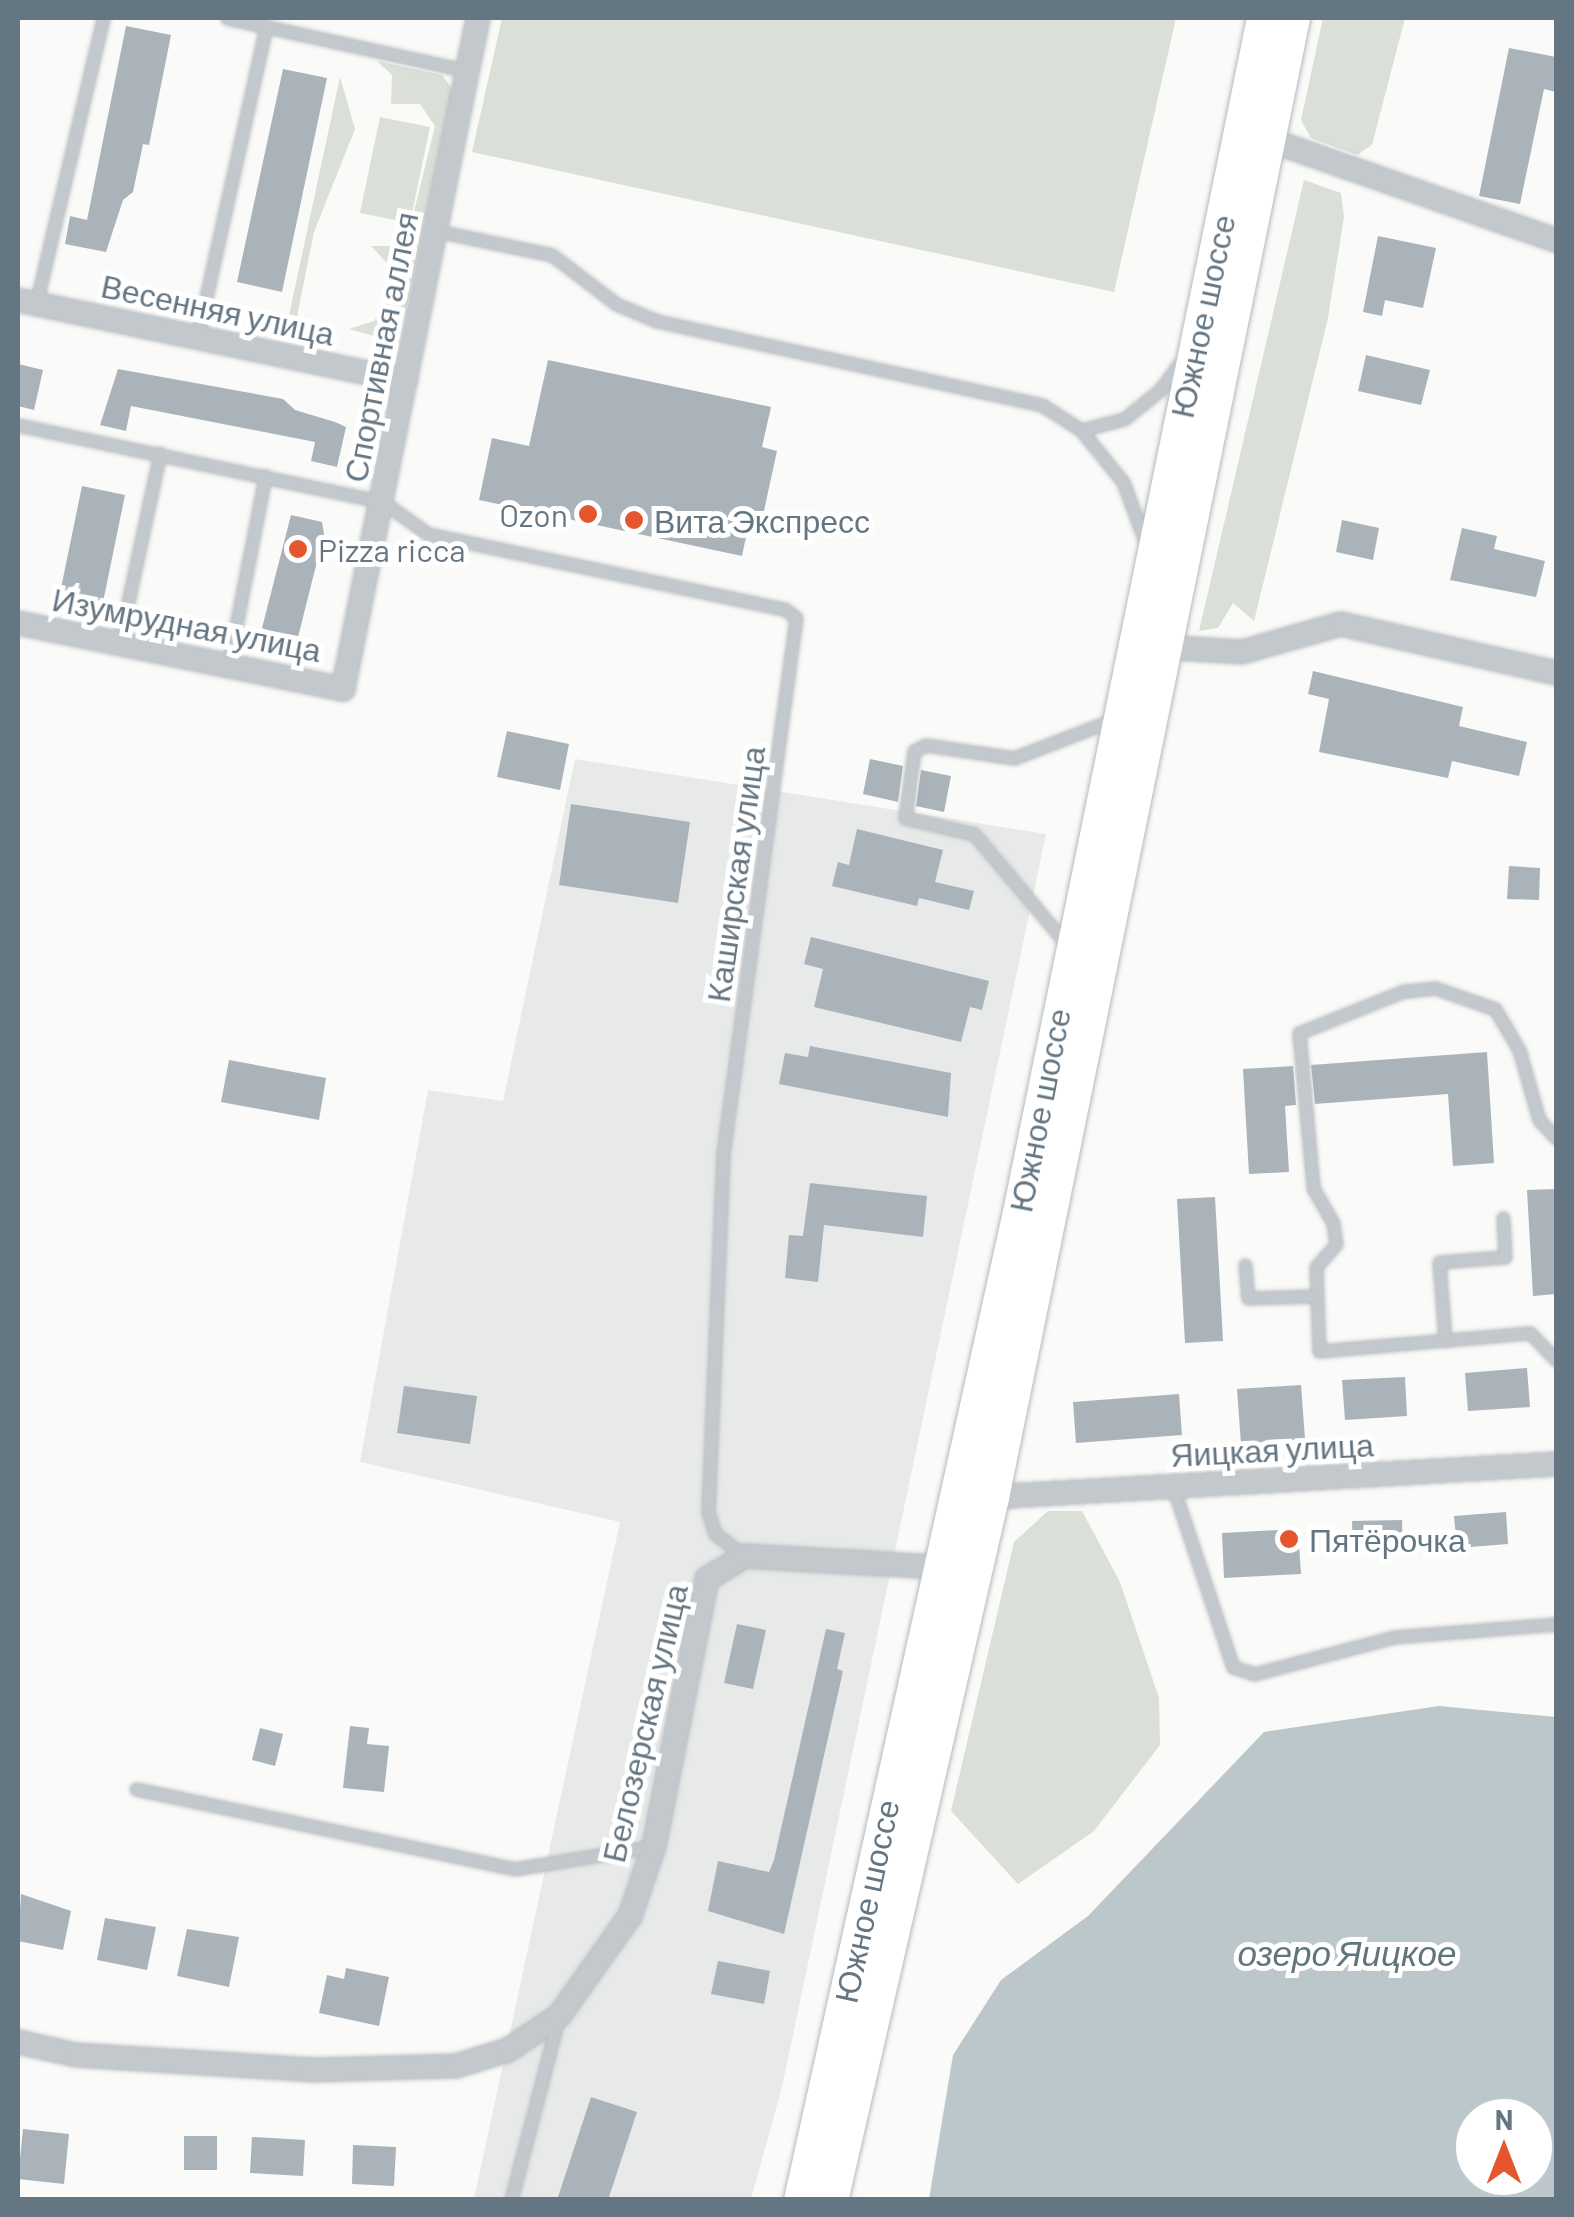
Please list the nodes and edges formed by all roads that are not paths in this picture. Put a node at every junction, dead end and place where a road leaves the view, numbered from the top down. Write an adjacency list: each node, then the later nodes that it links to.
1 (103, 18): 11 (lane)
2 (226, 18): 6 (lane)
3 (478, 18): 7 (street, Спортивная аллея)
4 (1264, 18): 13 (main road, Южное шоссе)
5 (1292, 18): 8 (main road, Южное шоссе)
6 (266, 26): 7 (lane); 12 (lane)
7 (469, 71): 9 (street, Спортивная аллея)
8 (1264, 138): 10 (street); 23 (main road, Южное шоссе)
9 (437, 231): 14 (street, Спортивная аллея); 16 (lane)
10 (1556, 240)
11 (27, 302): 12 (street, Весенняя улица)
12 (198, 338): 14 (street, Весенняя улица)
13 (1196, 340): 16 (lane); 20 (main road, Южное шоссе)
14 (406, 381): 19 (street, Спортивная аллея)
15 (18, 425): 17 (lane)
16 (1082, 430): 20 (lane)
17 (160, 453): 18 (lane); 22 (lane)
18 (265, 476): 19 (lane); 24 (lane)
19 (382, 502): 26 (street, Спортивная аллея); 38 (lane, Каширская улица)
20 (1152, 558): 27 (main road, Южное шоссе)
21 (18, 623): 22 (street, Изумрудная улица)
22 (120, 644): 24 (street, Изумрудная улица)
23 (1160, 648): 25 (street); 37 (main road, Южное шоссе)
24 (228, 666): 26 (street, Изумрудная улица)
25 (1556, 673)
26 (343, 688)
27 (1118, 717): 28 (main road, Южное шоссе); 28 (lane)
28 (1070, 948): 39 (main road, Южное шоссе)
29 (1556, 1138): 32 (lane)
30 (1503, 1218): 33 (lane)
31 (1245, 1265): 32 (lane)
32 (1317, 1296): 33 (lane)
33 (1445, 1342): 34 (lane)
34 (1556, 1360)
35 (1556, 1464): 36 (street, Яицкая улица)
36 (1174, 1487): 37 (street, Яицкая улица); 40 (lane)
37 (991, 1497): 47 (main road, Южное шоссе)
38 (744, 1556): 39 (street); 42 (street, Белозерская улица)
39 (937, 1566): 46 (main road, Южное шоссе)
40 (1556, 1624)
41 (136, 1790): 42 (lane)
42 (654, 1846): 43 (street, Белозерская улица)
43 (559, 2016): 44 (street, Белозерская улица); 45 (lane)
44 (18, 2042)
45 (511, 2200)
46 (801, 2200)
47 (830, 2200)

